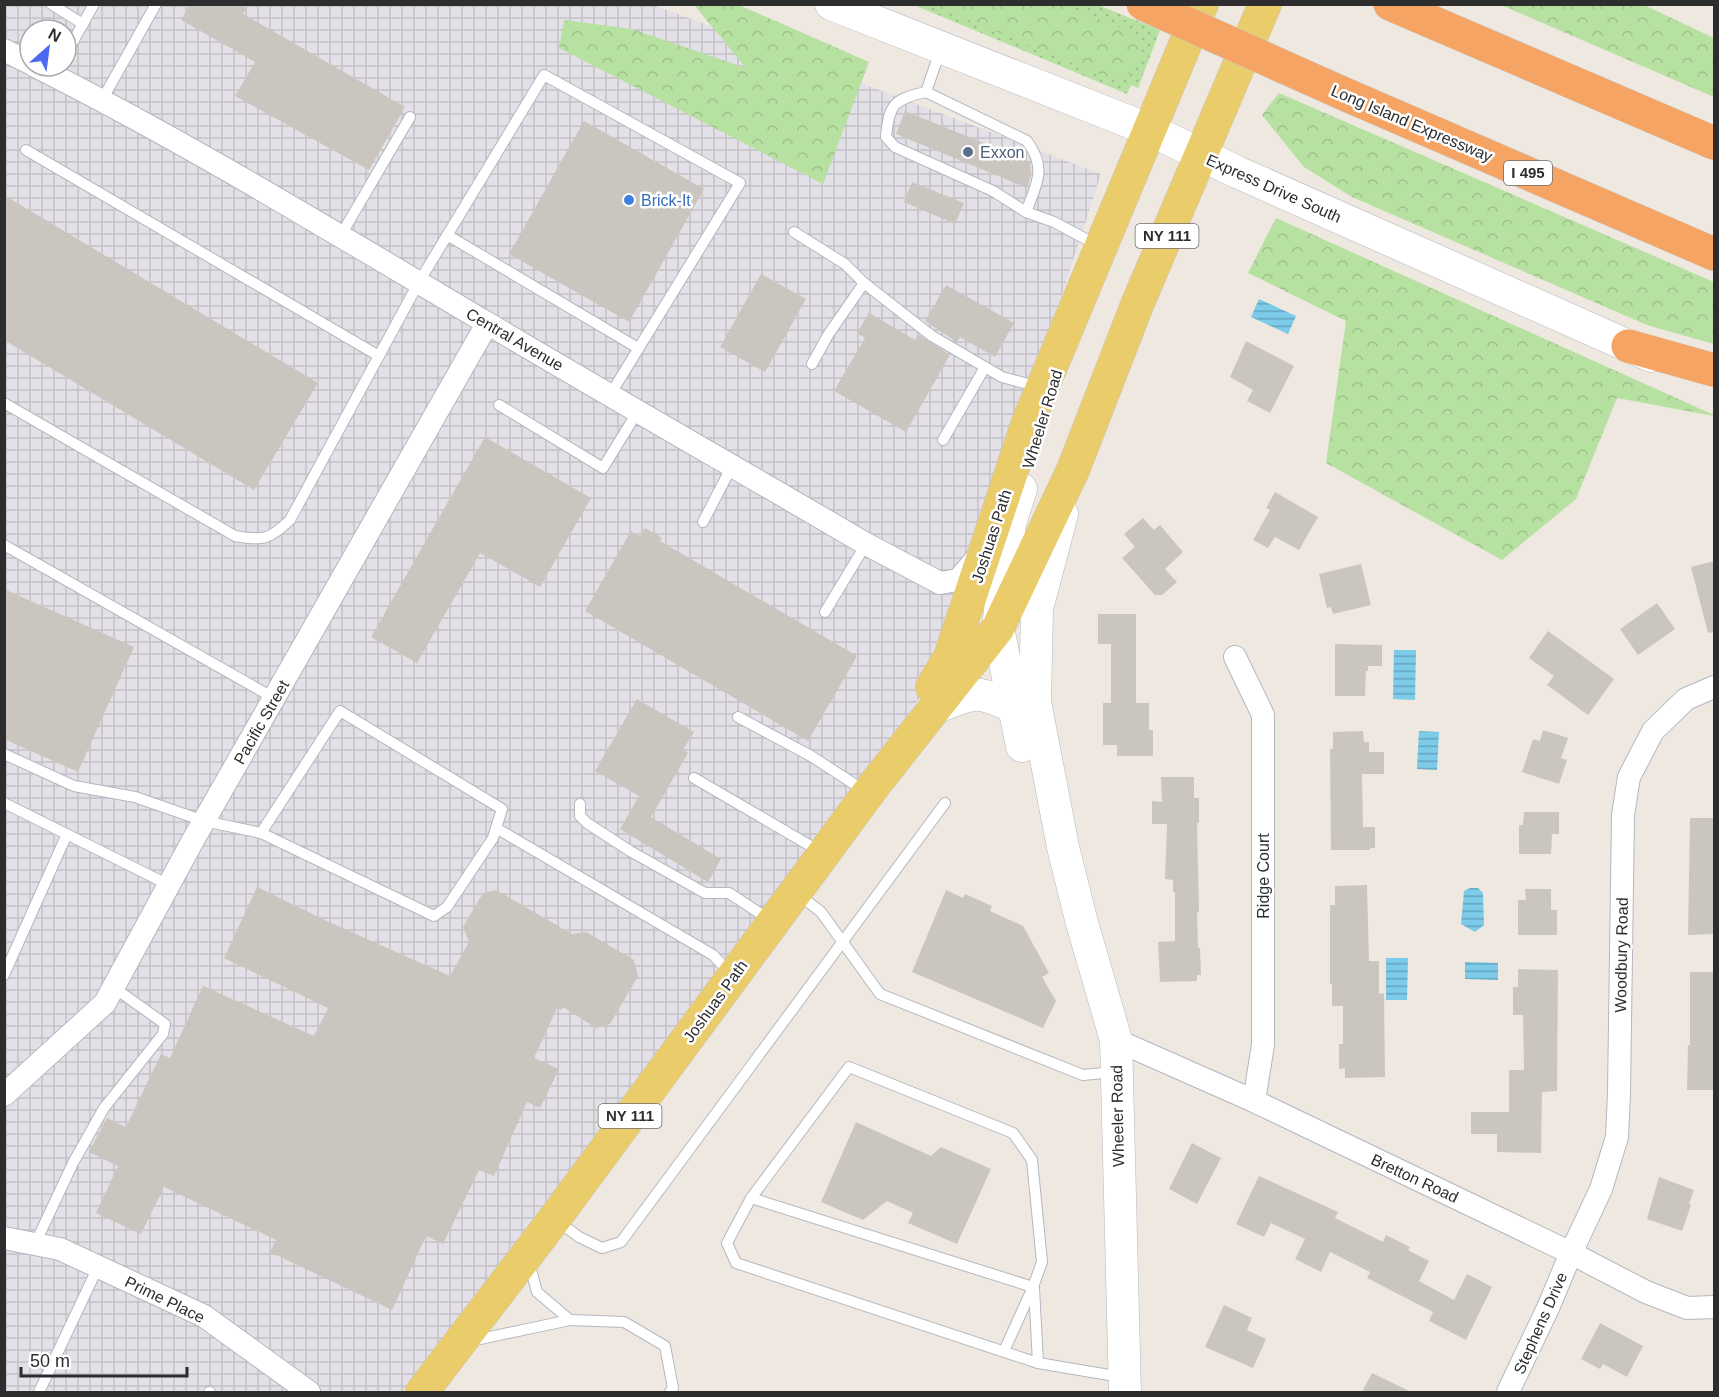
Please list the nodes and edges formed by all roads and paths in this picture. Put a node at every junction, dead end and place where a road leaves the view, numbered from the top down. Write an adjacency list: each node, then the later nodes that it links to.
1 (51, 4): 9 (lane)
2 (94, 4): 9 (lane)
3 (156, 4): 16 (lane)
4 (831, 4): 11 (main road, Express Drive South)
5 (1143, 4): 27 (highway, Long Island Expressway / I 495, bridge)
6 (1202, 4): 18 (main road, Wheeler Road / NY 111)
7 (1265, 4): 21 (main road, Wheeler Road / NY 111)
8 (1390, 4): 19 (highway)
9 (82, 24): 10 (lane)
10 (78, 32)
11 (941, 48): 15 (lane); 18 (main road, Express Drive South)
12 (4, 50): 13 (street)
13 (18, 57)
14 (64, 78): 16 (street, Central Avenue)
15 (926, 92): 22 (lane); 22 (lane)
16 (102, 100): 25 (street, Central Avenue)
17 (410, 117): 25 (lane)
18 (1150, 130): 21 (main road, Express Drive South); 26 (main road, Wheeler Road / NY 111)
19 (1714, 143)
20 (26, 150): 34 (lane)
21 (1201, 156): 32 (main road, Express Drive South); 46 (main road, Wheeler Road / NY 111)
22 (1026, 212): 26 (lane)
23 (794, 232): 30 (lane)
24 (447, 235): 29 (lane); 33 (lane); 33 (lane)
25 (341, 236): 29 (street, Central Avenue)
26 (1101, 247): 28 (main road, Wheeler Road / NY 111)
27 (1714, 254)
28 (1087, 279): 39 (main road, Joshuas Path / NY 111); 52 (main road, Wheeler Road)
29 (419, 282): 31 (street, Central Avenue); 34 (lane)
30 (864, 283): 35 (lane); 36 (lane)
31 (487, 324): 40 (street, Central Avenue); 55 (street, Pacific Street)
32 (1628, 346): 37 (highway); 38 (main road, Express Drive South)
33 (638, 348): 40 (lane)
34 (379, 356): 41 (lane)
35 (812, 364)
36 (985, 367): 39 (lane); 44 (lane)
37 (1714, 370)
38 (1714, 381)
39 (1042, 388): 50 (main road, Joshuas Path / NY 111)
40 (610, 395): 43 (street, Central Avenue)
41 (4, 403)
42 (499, 405): 43 (lane)
43 (638, 411): 45 (street, Central Avenue)
44 (943, 441)
45 (732, 466): 47 (lane); 48 (street, Central Avenue)
46 (1073, 470): 52 (main road, Joshuas Path / NY 111); 69 (main road, Wheeler Road)
47 (703, 522)
48 (866, 544): 50 (street, Central Avenue); 51 (lane)
49 (4, 545): 55 (lane)
50 (988, 546): 61 (main road, Joshuas Path / NY 111)
51 (825, 612)
52 (998, 628): 56 (main road, Wheeler Road); 57 (main road, Joshuas Path / NY 111)
53 (1235, 657): 81 (street, Ridge Court)
54 (1714, 687): 86 (street, Woodbury Road)
55 (274, 698): 65 (street, Pacific Street)
56 (1014, 707): 57 (main road); 69 (main road, Wheeler Road)
57 (935, 708): 61 (main road, Joshuas Path / NY 111)
58 (738, 717): 61 (lane)
59 (4, 754): 65 (lane)
60 (694, 778): 70 (lane)
61 (872, 789): 70 (main road, Joshuas Path / NY 111)
62 (4, 803): 68 (lane)
63 (945, 803): 74 (lane)
64 (580, 804): 73 (lane)
65 (204, 821): 67 (lane); 71 (street, Pacific Street)
66 (496, 828): 67 (lane); 67 (lane); 76 (lane)
67 (261, 833)
68 (67, 834): 71 (lane); 75 (lane)
69 (1062, 847): 78 (main road, Wheeler Road)
70 (824, 853): 72 (main road, Joshuas Path / NY 111)
71 (169, 885): 77 (street, Pacific Street)
72 (796, 891): 73 (main road, Joshuas Path / NY 111); 74 (lane)
73 (773, 922): 76 (main road, Joshuas Path / NY 111)
74 (843, 943): 79 (lane); 83 (lane)
75 (4, 975)
76 (734, 976): 83 (main road, Joshuas Path / NY 111)
77 (113, 987): 80 (street, Pacific Street); 85 (lane)
78 (1116, 1040): 79 (main road, Wheeler Road); 81 (street, Bretton Road)
79 (1116, 1072): 95 (main road, Wheeler Road)
80 (4, 1095)
81 (1254, 1101): 86 (street, Bretton Road)
82 (751, 1198): 89 (lane); 89 (lane); 93 (lane)
83 (555, 1218): 87 (main road, Joshuas Path / NY 111)
84 (4, 1238): 85 (street, Prime Place)
85 (35, 1244): 88 (street, Prime Place)
86 (1571, 1253): 90 (street, Bretton Road); 100 (street, Stephens Drive)
87 (527, 1255): 91 (lane); 92 (main road, Joshuas Path / NY 111)
88 (98, 1267): 96 (lane); 97 (street, Prime Place)
89 (1034, 1287): 93 (lane); 94 (lane)
90 (1714, 1307)
91 (570, 1320): 92 (lane); 99 (lane)
92 (460, 1343): 98 (main road, Joshuas Path / NY 111)
93 (1004, 1351): 94 (lane)
94 (1038, 1363): 95 (lane)
95 (1125, 1385)
96 (39, 1392)
97 (309, 1392)
98 (422, 1392)
99 (670, 1392)
100 (1508, 1392)

